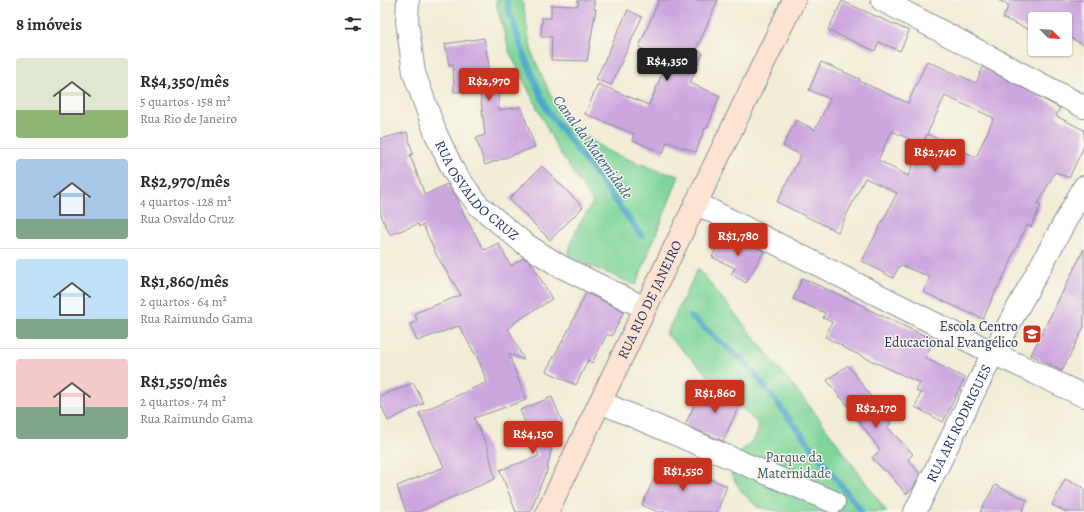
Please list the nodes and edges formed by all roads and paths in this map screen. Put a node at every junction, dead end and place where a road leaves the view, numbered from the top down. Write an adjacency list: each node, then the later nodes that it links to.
1 (408, 0): 7 (street, RUA OSVALDO CRUZ)
2 (794, 0): 6 (main road, RUA RIO DE JANEIRO)
3 (882, 0): 4 (street)
4 (1084, 107)
5 (1084, 187): 8 (street, RUA ARI RODRIGUES)
6 (696, 203): 7 (main road, RUA RIO DE JANEIRO); 8 (street)
7 (645, 308): 10 (main road, RUA RIO DE JANEIRO)
8 (993, 353): 9 (street); 13 (street, RUA ARI RODRIGUES)
9 (1084, 396)
10 (600, 402): 11 (street); 12 (main road, RUA RIO DE JANEIRO)
11 (834, 502)
12 (547, 512)
13 (915, 512)

